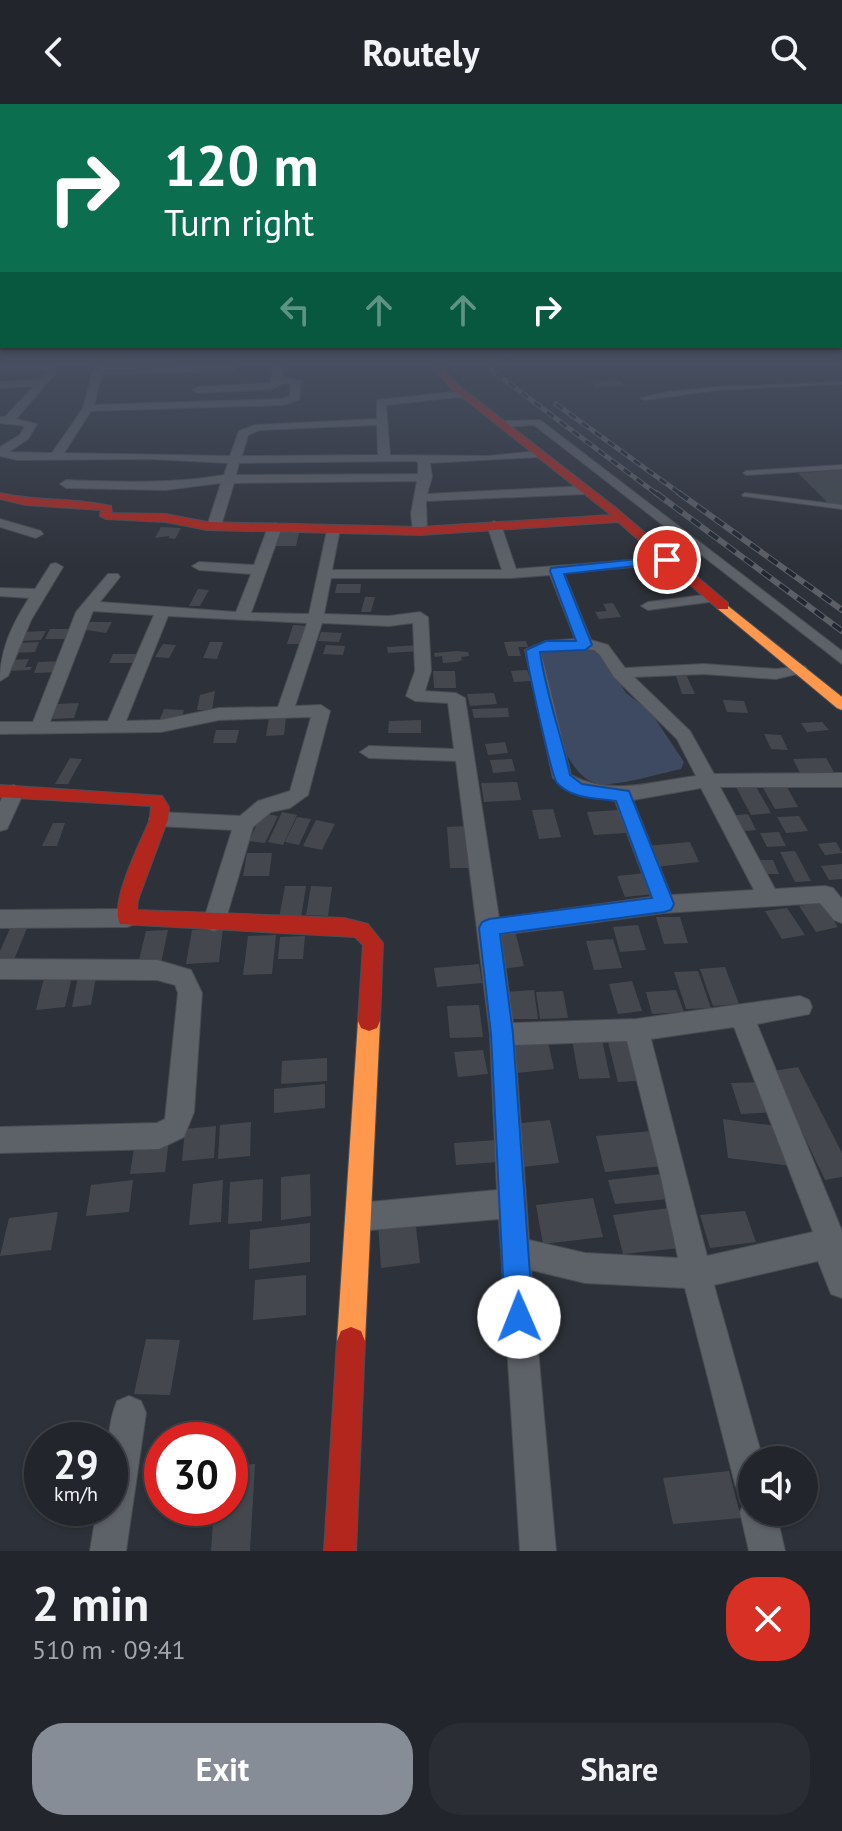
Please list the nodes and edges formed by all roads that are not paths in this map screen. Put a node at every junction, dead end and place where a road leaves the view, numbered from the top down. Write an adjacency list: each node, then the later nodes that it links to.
1 (27, 432): 7 (street)
2 (72, 432): 10 (street)
3 (247, 432): 11 (street)
4 (383, 432): 9 (street)
5 (514, 432): 8 (street)
6 (548, 432): 48 (street)
7 (0, 453): 10 (street)
8 (539, 454): 12 (street); 19 (street)
9 (384, 457): 11 (street); 12 (street)
10 (55, 458): 11 (street)
11 (236, 459): 15 (street)
12 (424, 460): 18 (street)
13 (842, 467): 14 (lane)
14 (746, 473)
15 (228, 479): 16 (street); 18 (street); 26 (street)
16 (66, 484)
17 (499, 486): 18 (street)
18 (423, 487): 19 (street); 29 (street)
19 (586, 490): 23 (street)
20 (745, 495): 22 (lane)
21 (0, 496): 26 (street)
22 (842, 507)
23 (619, 518): 25 (street); 31 (street)
24 (0, 523): 30 (street)
25 (494, 525): 29 (street); 37 (street)
26 (214, 526): 27 (street)
27 (275, 527): 28 (street); 34 (street)
28 (333, 529): 29 (street); 36 (street)
29 (420, 531)
30 (36, 534)
31 (667, 560): 35 (street); 41 (street)
32 (199, 566): 34 (street)
33 (56, 567): 40 (street)
34 (260, 570): 45 (street)
35 (556, 571): 37 (street); 47 (street)
36 (323, 574): 37 (street); 46 (street)
37 (511, 574)
38 (113, 577): 42 (street)
39 (0, 592): 40 (street)
40 (39, 594): 51 (street)
41 (712, 598): 43 (street); 49 (street)
42 (90, 606): 44 (street); 55 (street)
43 (648, 606)
44 (163, 611): 45 (street); 56 (street)
45 (242, 617): 46 (street)
46 (316, 618): 53 (street); 58 (street)
47 (585, 645): 50 (street); 62 (street)
48 (842, 659)
49 (799, 669): 50 (street); 52 (street)
50 (620, 673): 60 (street)
51 (0, 676)
52 (842, 705)
53 (285, 711): 56 (street); 64 (street)
54 (0, 728): 55 (street)
55 (39, 728): 56 (street)
56 (114, 728)
57 (369, 752): 58 (street)
58 (463, 755): 73 (street)
59 (842, 780): 60 (street)
60 (710, 781): 62 (street); 67 (street)
61 (7, 792): 63 (street); 65 (street)
62 (622, 795): 68 (street)
63 (159, 819): 64 (street); 70 (street)
64 (244, 823): 72 (street)
65 (0, 824)
66 (833, 893): 67 (street); 69 (street)
67 (770, 898): 68 (street)
68 (664, 904): 73 (street)
69 (842, 914)
70 (127, 918): 71 (street); 72 (street)
71 (0, 919)
72 (214, 922): 81 (street)
73 (489, 928): 78 (street)
74 (0, 969): 79 (street)
75 (800, 1007): 76 (street)
76 (742, 1016): 77 (street); 82 (street)
77 (636, 1030): 78 (street); 84 (street)
78 (502, 1034): 80 (street)
79 (0, 1140)
80 (514, 1203): 81 (street); 83 (street)
81 (359, 1217): 90 (street)
82 (833, 1242): 84 (street); 85 (street)
83 (518, 1252): 84 (street); 91 (street)
84 (696, 1274): 87 (street)
85 (842, 1283)
86 (129, 1413): 89 (street)
87 (742, 1446)
88 (761, 1526): 92 (street)
89 (108, 1551)
90 (340, 1551)
91 (538, 1551)
92 (767, 1551)

